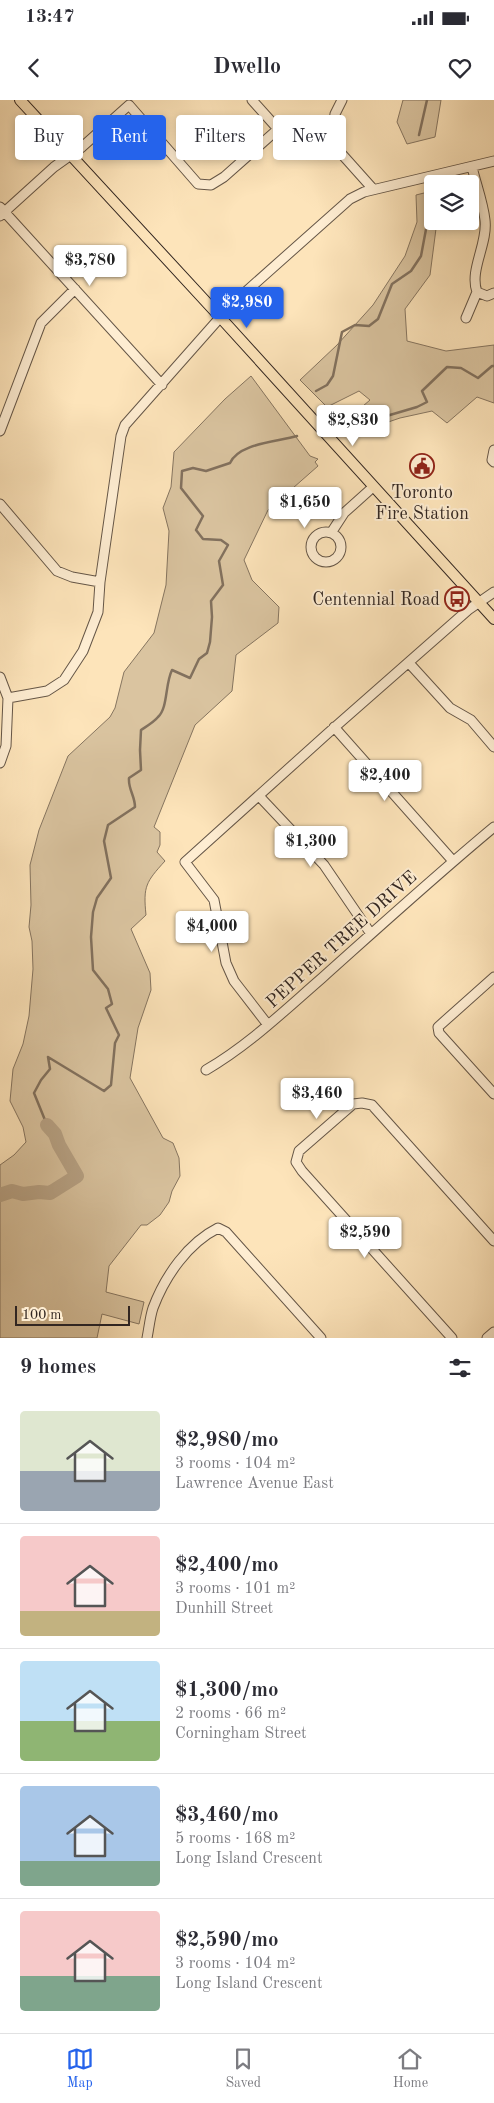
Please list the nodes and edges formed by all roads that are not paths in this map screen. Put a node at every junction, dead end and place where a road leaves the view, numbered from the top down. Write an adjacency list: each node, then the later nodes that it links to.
1 (20, 100): 5 (main road)
2 (252, 100): 7 (street)
3 (342, 100): 6 (street)
4 (126, 103): 8 (street); 9 (street)
5 (34, 115)
6 (335, 115)
7 (273, 123)
8 (273, 133)
9 (83, 147)
10 (346, 159): 15 (street)
11 (64, 160): 16 (street)
12 (75, 160): 20 (main road)
13 (494, 160): 14 (street)
14 (472, 166): 15 (street); 18 (street)
15 (373, 189): 20 (street)
16 (1, 211): 17 (street)
17 (75, 289): 22 (street); 23 (street)
18 (477, 292): 19 (street); 21 (street)
19 (494, 293)
20 (220, 317): 22 (street); 26 (main road)
21 (466, 318)
22 (162, 385): 29 (street)
23 (0, 431)
24 (494, 450): 25 (street)
25 (494, 462)
26 (373, 487): 28 (street); 31 (main road)
27 (0, 504): 29 (street)
28 (331, 533)
29 (100, 582): 35 (street)
30 (494, 592): 31 (street)
31 (479, 602): 32 (main road); 33 (street)
32 (494, 619)
33 (409, 663): 36 (street); 37 (street)
34 (0, 677): 35 (street)
35 (8, 698): 38 (street)
36 (334, 727): 39 (street); 41 (street)
37 (494, 747)
38 (0, 762)
39 (259, 796): 42 (street); 44 (street)
40 (494, 827): 41 (street, PEPPER TREE DRIVE)
41 (453, 861): 42 (street, PEPPER TREE DRIVE)
42 (371, 934): 44 (street, PEPPER TREE DRIVE)
43 (494, 977): 46 (street)
44 (268, 1025): 45 (street, PEPPER TREE DRIVE)
45 (206, 1070)
46 (494, 1094)
47 (494, 1240): 51 (street)
48 (494, 1332): 52 (street)
49 (147, 1338): 50 (street)
50 (321, 1338)
51 (452, 1338)
52 (487, 1338)

